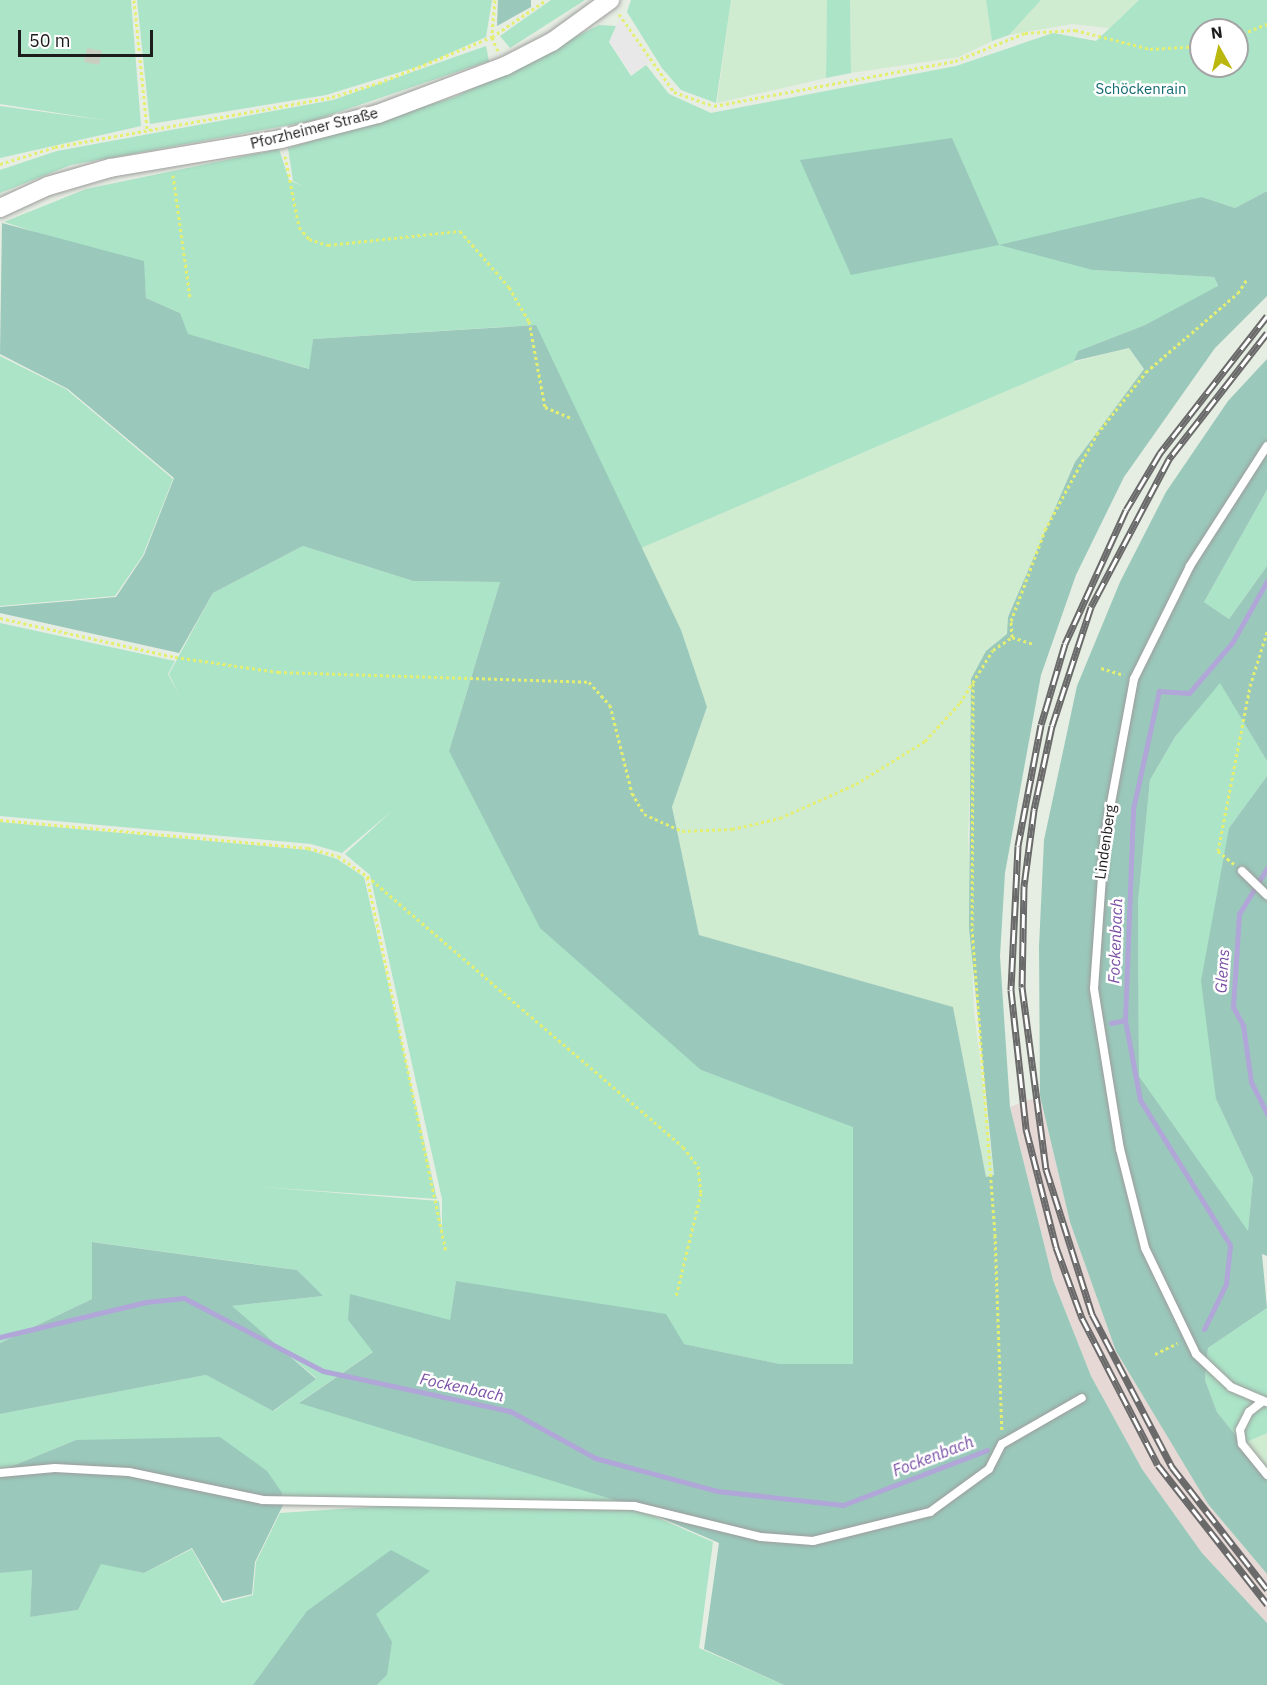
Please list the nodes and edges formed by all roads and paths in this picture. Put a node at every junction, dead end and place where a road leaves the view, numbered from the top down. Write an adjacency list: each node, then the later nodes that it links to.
1 (134, 0): 10 (path)
2 (495, 0): 7 (path)
3 (546, 0): 7 (path)
4 (610, 0): 8 (path); 9 (street, Pforzheimer Straße)
5 (1267, 24): 6 (path)
6 (1249, 31)
7 (492, 37): 9 (path); 10 (path)
8 (1189, 47)
9 (504, 66): 11 (street, Pforzheimer Straße)
10 (147, 128): 13 (path)
11 (281, 139): 12 (street, Pforzheimer Straße); 17 (path)
12 (170, 158): 14 (street, Pforzheimer Straße); 16 (path)
13 (0, 164)
14 (0, 208)
15 (1247, 279): 21 (path)
16 (190, 298)
17 (573, 419)
18 (1267, 446): 24 (lane, Lindenberg)
19 (0, 618): 25 (path)
20 (1267, 632): 27 (path)
21 (1012, 637): 22 (path); 25 (path)
22 (1034, 644)
23 (1101, 668): 24 (path)
24 (1134, 679): 32 (lane, Lindenberg)
25 (973, 681): 36 (path)
26 (0, 820): 28 (path)
27 (1242, 871): 29 (lane)
28 (367, 876): 30 (path); 31 (path)
29 (1267, 895)
30 (446, 1252)
31 (676, 1296)
32 (1185, 1339): 33 (path); 35 (lane, Lindenberg)
33 (1155, 1354)
34 (1082, 1398): 36 (lane)
35 (1265, 1402): 38 (lane)
36 (1002, 1444): 37 (lane)
37 (0, 1473)
38 (1267, 1475)

